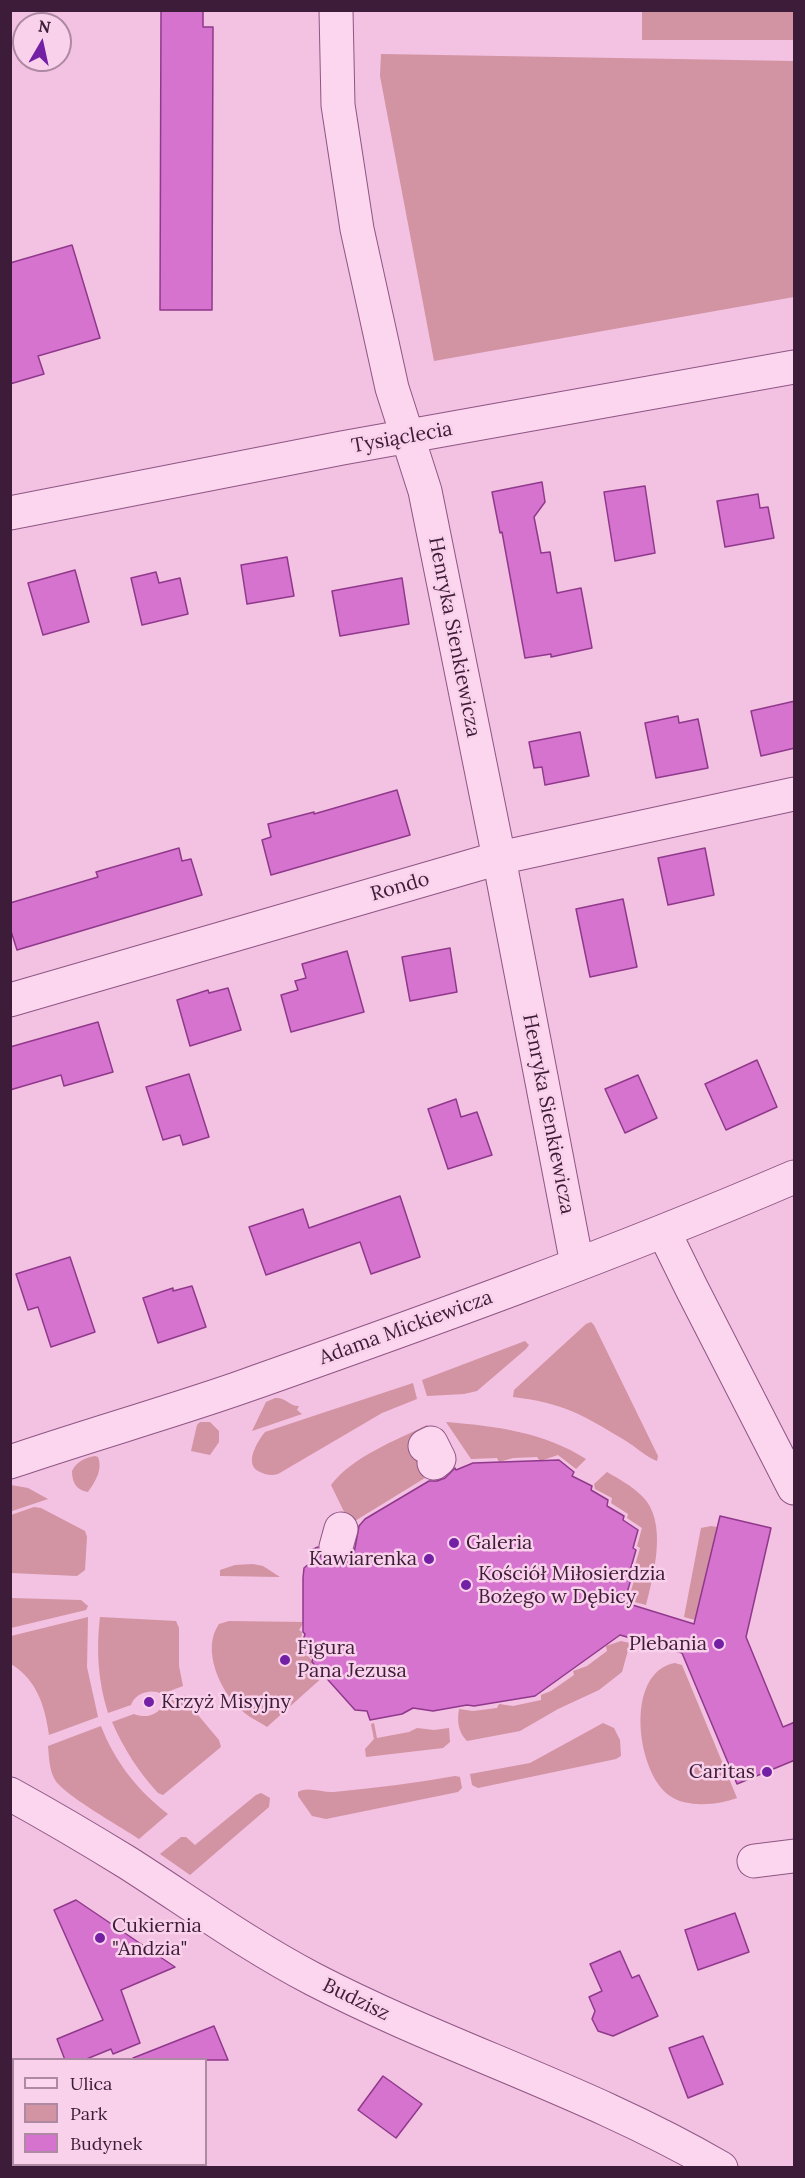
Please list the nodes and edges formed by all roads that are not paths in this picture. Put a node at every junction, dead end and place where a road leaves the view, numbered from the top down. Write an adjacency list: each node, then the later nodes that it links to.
1 (336, 10): 3 (street, Henryka Sienkiewicza)
2 (795, 368): 3 (street, Tysiąclecia)
3 (406, 438): 4 (street, Tysiąclecia); 6 (street, Henryka Sienkiewicza)
4 (10, 513)
5 (795, 794): 6 (street, Rondo)
6 (499, 858): 7 (street, Rondo); 10 (street, Henryka Sienkiewicza)
7 (10, 1000)
8 (795, 1177): 9 (street, Adama Mickiewicza)
9 (664, 1232): 10 (street, Adama Mickiewicza); 12 (street)
10 (577, 1264): 11 (street, Adama Mickiewicza)
11 (10, 1462)
12 (795, 1488)
13 (10, 1794): 16 (street, Budzisz)
14 (795, 1856): 15 (street)
15 (754, 1861)
16 (721, 2168)

